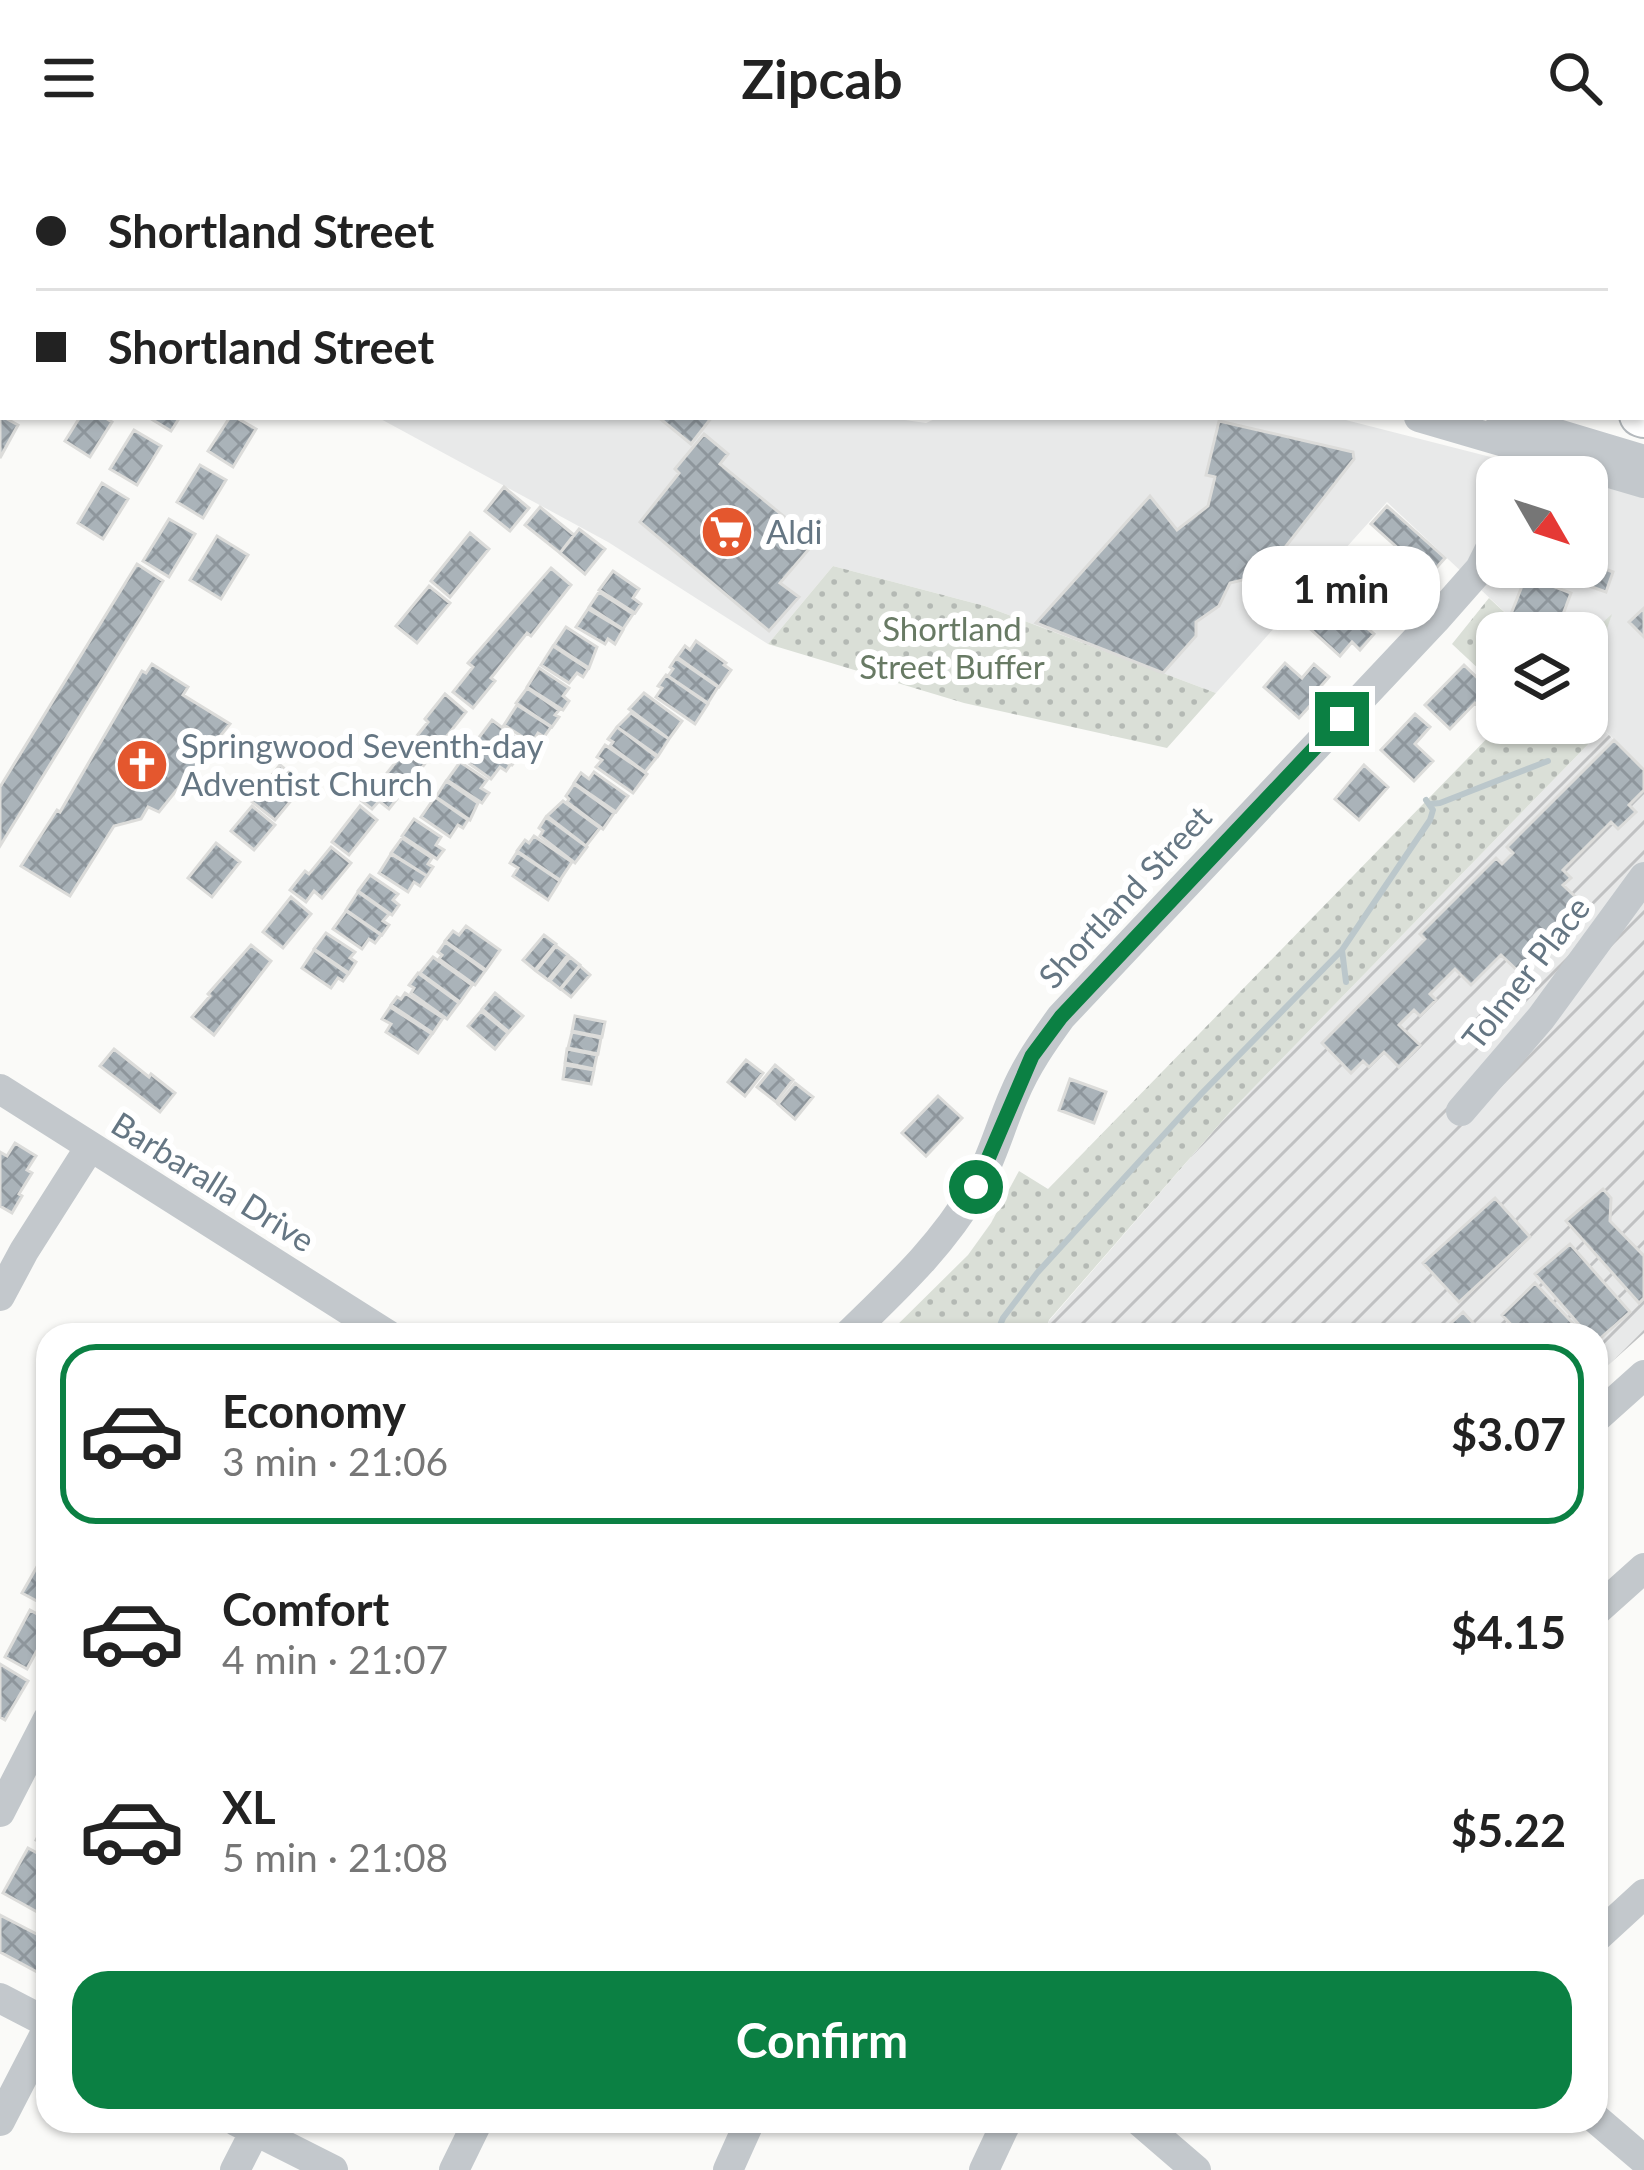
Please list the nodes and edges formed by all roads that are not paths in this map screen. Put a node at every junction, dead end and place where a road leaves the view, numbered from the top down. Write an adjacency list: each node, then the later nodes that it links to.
1 (1430, 420): 3 (street)
2 (1511, 420): 5 (street)
3 (1528, 447): 4 (street); 6 (street)
4 (1525, 456)
5 (1644, 460)
6 (1644, 483)
7 (1476, 574): 14 (street, Shortland Street)
8 (1644, 877): 10 (street, Tolmer Place)
9 (0, 1089): 11 (street, Barbaralla Drive)
10 (1461, 1111)
11 (90, 1148): 12 (street); 13 (street, Barbaralla Drive)
12 (0, 1296)
13 (369, 1323)
14 (860, 1323)
15 (1644, 1375): 16 (street)
16 (1608, 1407)
17 (1644, 1568): 18 (street)
18 (1608, 1600)
19 (36, 1742): 20 (street)
20 (0, 1812)
21 (1644, 1894): 22 (street)
22 (1608, 1927)
23 (0, 1998): 24 (street)
24 (36, 2019)
25 (36, 2050): 26 (street)
26 (0, 2120)
27 (1608, 2129): 34 (street)
28 (244, 2133): 35 (street)
29 (260, 2133): 36 (street)
30 (472, 2133): 37 (street)
31 (745, 2133): 38 (street)
32 (1002, 2133): 39 (street)
33 (1153, 2133): 40 (street)
34 (1644, 2160)
35 (235, 2170)
36 (333, 2170)
37 (454, 2170)
38 (728, 2170)
39 (985, 2170)
40 (1196, 2170)

